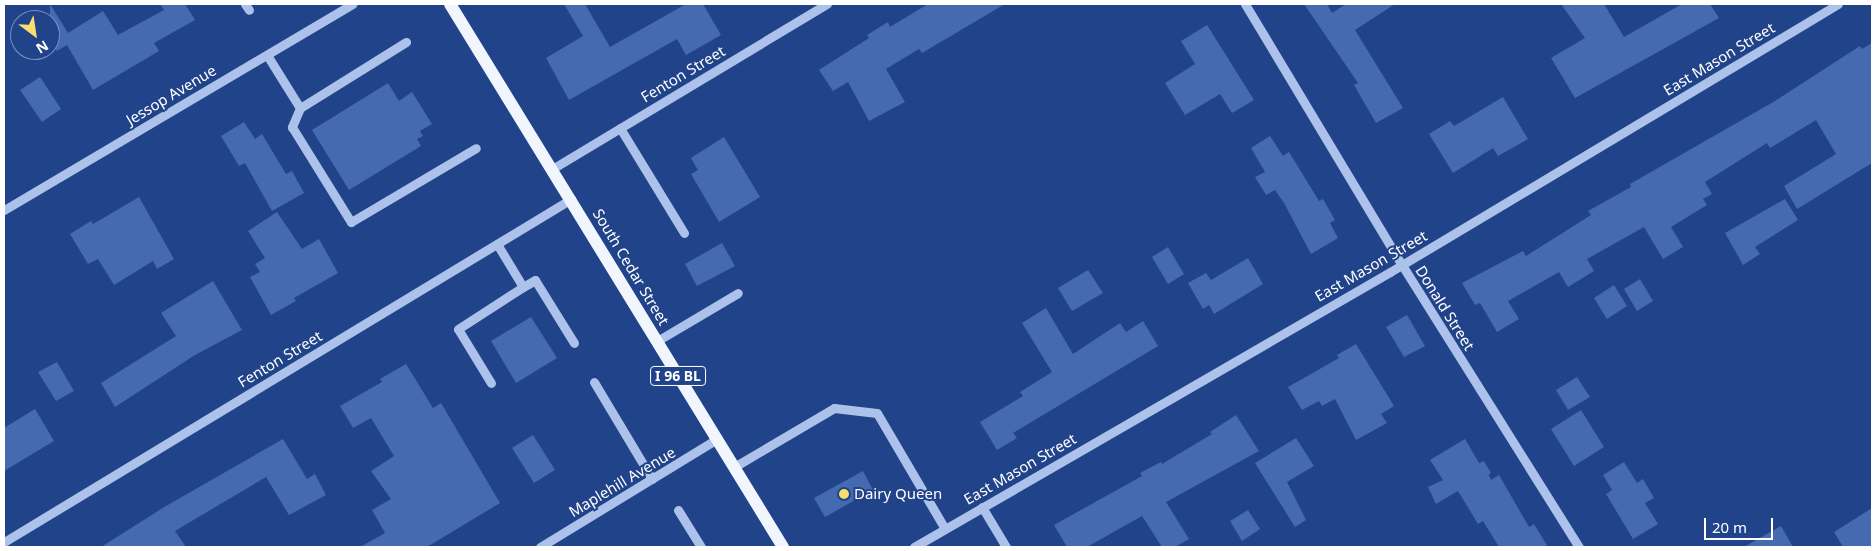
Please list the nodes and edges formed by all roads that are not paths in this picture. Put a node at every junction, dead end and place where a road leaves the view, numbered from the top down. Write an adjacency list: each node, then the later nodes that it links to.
1 (353, 4): 7 (street, Jessop Avenue)
2 (450, 4): 11 (main road, South Cedar Street / I 96 BL)
3 (827, 4): 9 (street, Fenton Street)
4 (1246, 4): 16 (street, Donald Street)
5 (1838, 4): 16 (street, East Mason Street)
6 (406, 42): 8 (street)
7 (267, 55): 8 (street); 13 (street, Jessop Avenue)
8 (300, 108): 10 (street)
9 (620, 128): 11 (street, Fenton Street); 14 (street)
10 (476, 148)
11 (552, 169): 12 (main road, South Cedar Street / I 96 BL)
12 (570, 199): 15 (street, Fenton Street); 19 (main road, South Cedar Street / I 96 BL)
13 (4, 210)
14 (684, 233)
15 (497, 244): 17 (street); 30 (street, Fenton Street)
16 (1402, 265): 26 (street, East Mason Street); 37 (street, Donald Street)
17 (523, 287): 20 (street); 22 (street)
18 (738, 293): 19 (street)
19 (657, 341): 23 (main road, South Cedar Street / I 96 BL)
20 (574, 343)
21 (594, 382): 25 (street)
22 (491, 383)
23 (717, 440): 24 (main road, South Cedar Street / I 96 BL); 25 (street, Maplehill Avenue)
24 (734, 467): 28 (street); 34 (main road, South Cedar Street / I 96 BL)
25 (652, 479): 29 (street, Maplehill Avenue)
26 (982, 507): 28 (street, East Mason Street); 36 (street)
27 (678, 510): 33 (street)
28 (945, 529): 35 (street, East Mason Street)
29 (555, 538): 31 (street, Maplehill Avenue); 32 (street)
30 (4, 542)
31 (540, 547)
32 (560, 547)
33 (701, 547)
34 (783, 547)
35 (914, 547)
36 (1006, 547)
37 (1580, 547)

